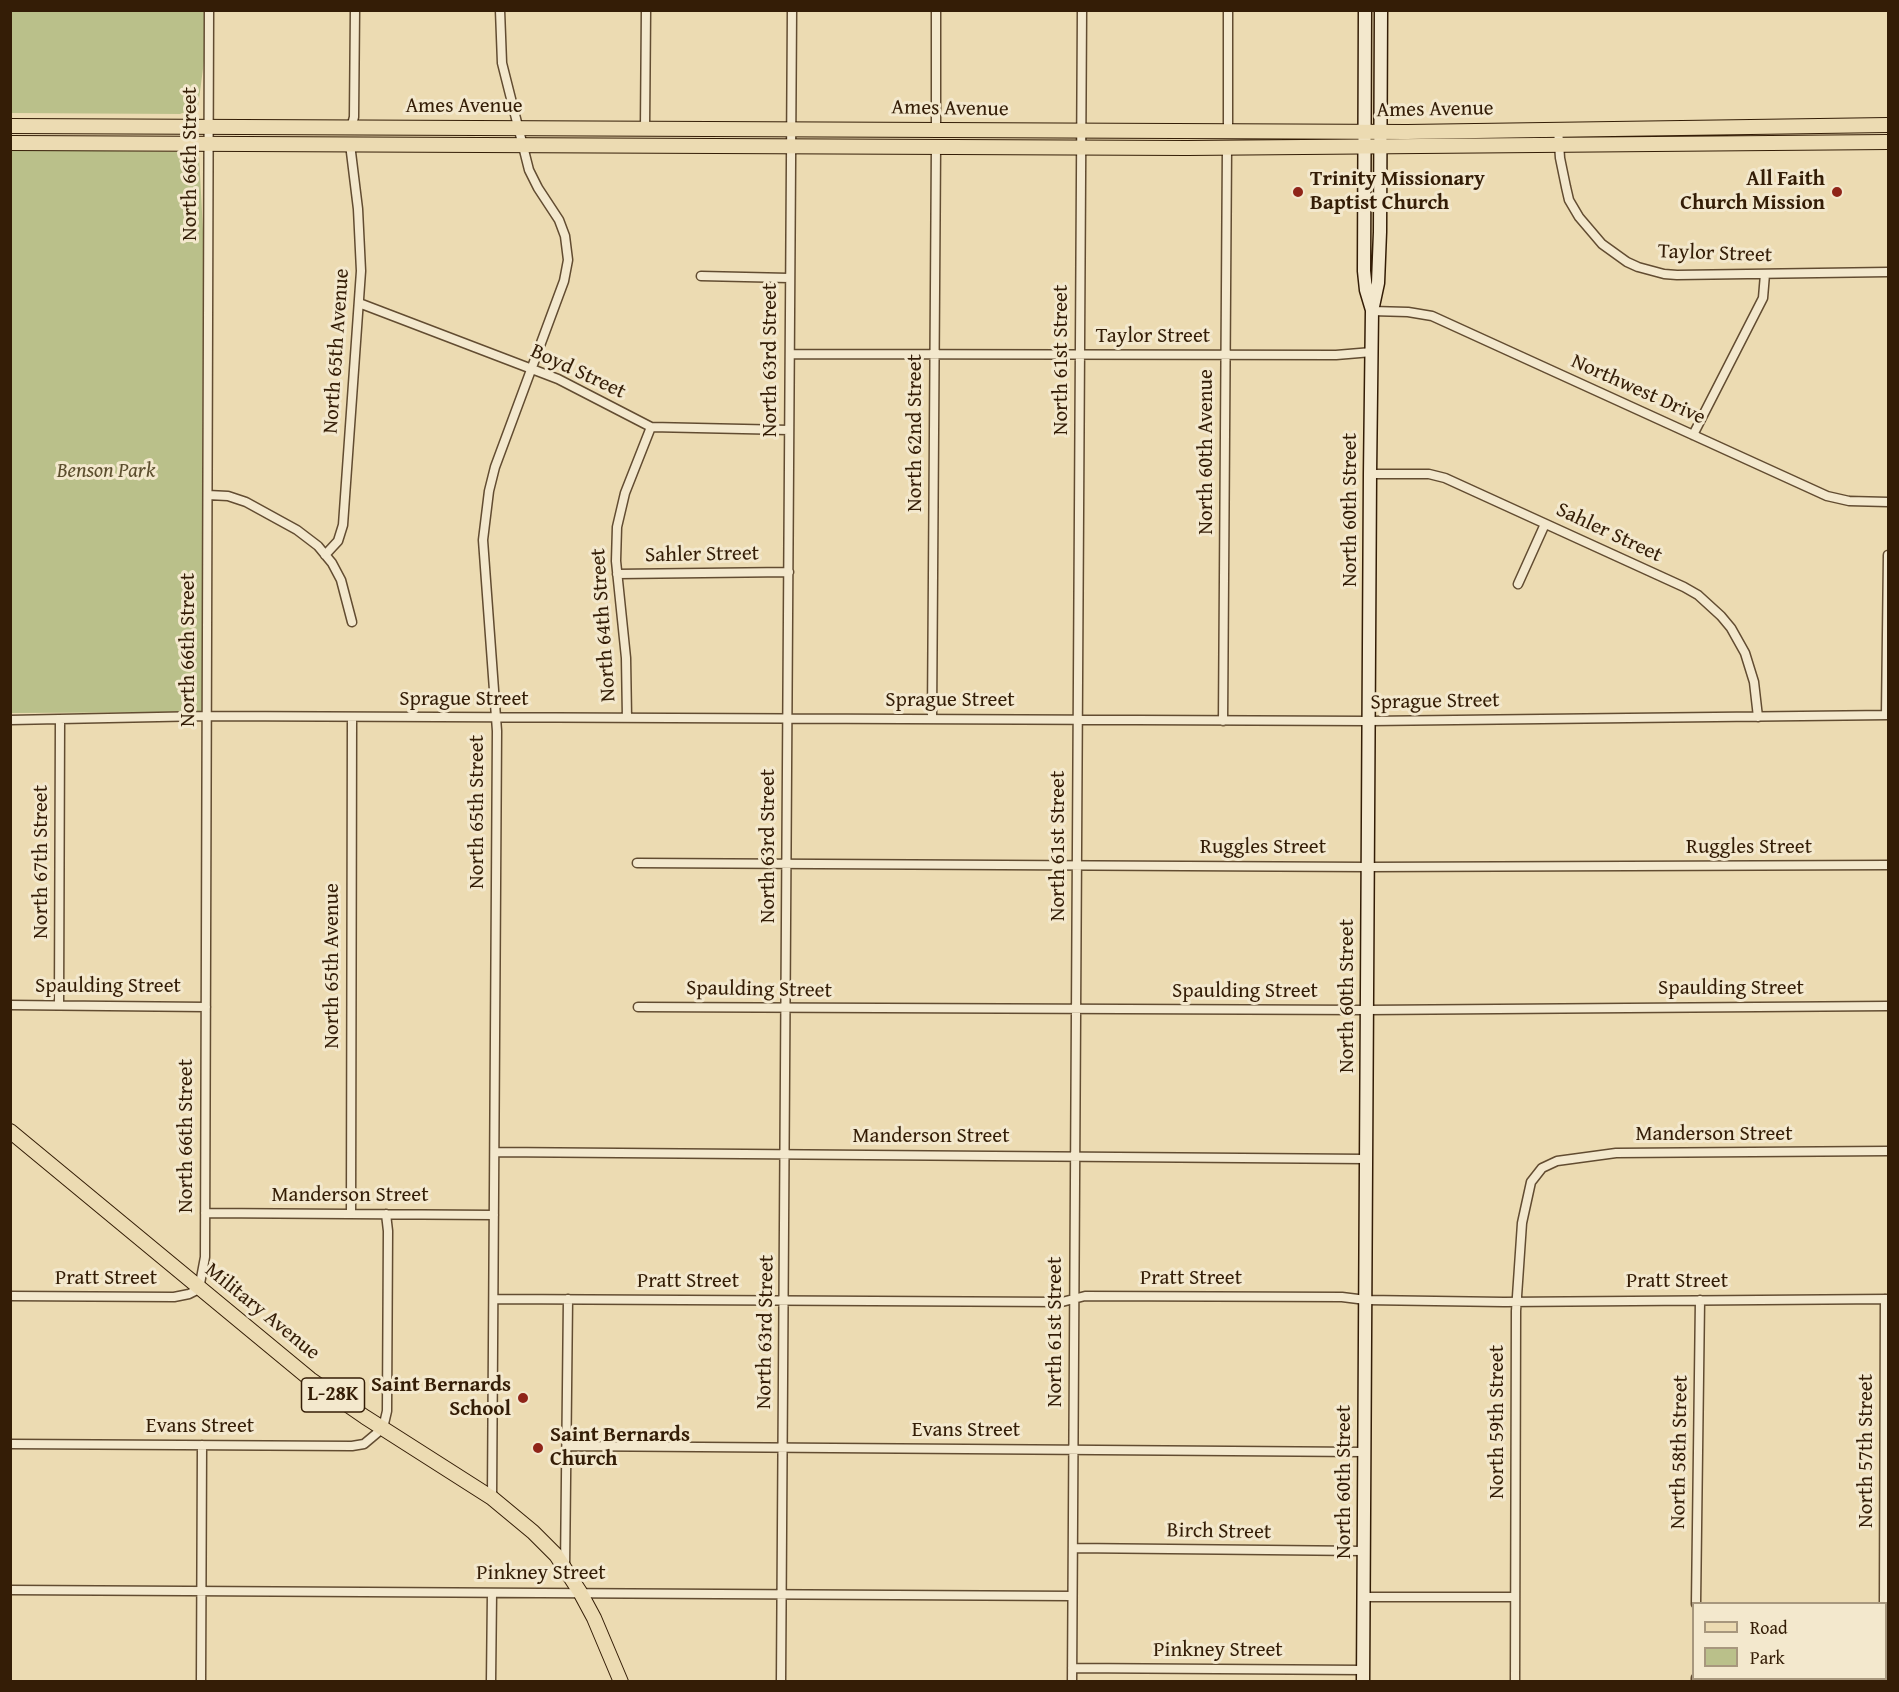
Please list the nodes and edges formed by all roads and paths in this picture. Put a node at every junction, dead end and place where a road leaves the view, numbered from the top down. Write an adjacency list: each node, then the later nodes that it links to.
1 (210, 10): 13 (street, North 66th Street)
2 (355, 10): 14 (street)
3 (500, 10): 15 (street, North 65th Street)
4 (646, 10): 16 (street)
5 (792, 10): 17 (street, North 63rd Street)
6 (936, 10): 19 (street)
7 (1082, 10): 20 (street, North 61st Street)
8 (1228, 10): 21 (street)
9 (1365, 10): 22 (main road, North 60th Street)
10 (1381, 10): 23 (main road, North 60th Street)
11 (1888, 125): 18 (main road, Ames Avenue)
12 (10, 126): 13 (main road, Ames Avenue)
13 (209, 128): 14 (main road, Ames Avenue); 26 (street, North 66th Street)
14 (351, 128): 15 (main road, Ames Avenue)
15 (519, 128): 16 (main road, Ames Avenue); 28 (street, North 65th Street)
16 (645, 128): 17 (main road, Ames Avenue)
17 (791, 129): 19 (main road, Ames Avenue); 29 (street, North 63rd Street)
18 (1558, 129): 23 (main road, Ames Avenue); 31 (street, Taylor Street)
19 (936, 130): 20 (main road, Ames Avenue)
20 (1082, 132): 21 (main road, Ames Avenue); 32 (street, North 61st Street)
21 (1228, 132): 22 (main road, Ames Avenue)
22 (1364, 132): 23 (main road, Ames Avenue); 34 (main road, North 60th Street)
23 (1380, 132): 35 (main road, North 60th Street)
24 (10, 142): 26 (main road, Ames Avenue)
25 (1888, 142): 31 (main road, Ames Avenue)
26 (209, 144): 27 (main road, Ames Avenue); 52 (street, North 66th Street)
27 (350, 144): 28 (main road, Ames Avenue); 40 (street, North 65th Avenue)
28 (524, 144): 29 (main road, Ames Avenue); 47 (street, North 65th Street)
29 (791, 146): 30 (main road, Ames Avenue); 39 (street, North 63rd Street)
30 (936, 146): 32 (main road, Ames Avenue); 44 (street, North 62nd Street)
31 (1559, 146): 35 (main road, Ames Avenue); 37 (street, Taylor Street)
32 (1081, 147): 33 (main road, Ames Avenue); 45 (street, North 61st Street)
33 (1227, 147): 34 (main road, Ames Avenue); 46 (street, North 60th Avenue)
34 (1364, 147): 35 (main road, Ames Avenue); 41 (main road, North 60th Street)
35 (1380, 147): 41 (main road, North 60th Street)
36 (1888, 272): 37 (street, Taylor Street)
37 (1765, 274): 50 (street)
38 (701, 276): 39 (street)
39 (789, 278): 43 (street, North 63rd Street)
40 (359, 303): 47 (street, Boyd Street); 55 (street, North 65th Avenue)
41 (1372, 311): 42 (main road, North 60th Street); 50 (street, Northwest Drive)
42 (1372, 352): 46 (street, Taylor Street); 51 (main road, North 60th Street)
43 (790, 354): 44 (street, Taylor Street); 49 (street, North 63rd Street)
44 (934, 354): 45 (street, Taylor Street); 68 (street, North 62nd Street)
45 (1080, 355): 46 (street, Taylor Street); 71 (street, North 61st Street)
46 (1226, 355): 72 (street, North 60th Avenue)
47 (531, 368): 48 (street, Boyd Street); 65 (street, North 65th Street)
48 (651, 427): 49 (street, Boyd Street); 58 (street, North 64th Street)
49 (789, 430): 57 (street, North 63rd Street)
50 (1693, 435): 53 (street, Northwest Drive)
51 (1370, 474): 54 (street, Sahler Street); 73 (main road, North 60th Street)
52 (208, 495): 55 (street); 62 (street, North 66th Street)
53 (1888, 502)
54 (1545, 524): 59 (street); 64 (street, Sahler Street)
55 (325, 555): 60 (street)
56 (1888, 555): 61 (street)
57 (789, 572): 58 (street, Sahler Street); 67 (street, North 63rd Street)
58 (617, 574): 66 (street, North 64th Street)
59 (1518, 584)
60 (352, 622)
61 (1887, 715): 64 (street, Sprague Street)
62 (207, 716): 63 (street, Sprague Street); 70 (street, Sprague Street); 82 (street, North 66th Street)
63 (352, 717): 65 (street, Sprague Street); 95 (street, North 65th Avenue)
64 (1758, 717): 73 (street, Sprague Street)
65 (496, 718): 66 (street, Sprague Street); 89 (street, North 65th Street)
66 (627, 718): 67 (street, Sprague Street)
67 (788, 719): 68 (street, Sprague Street); 75 (street, North 63rd Street)
68 (932, 719): 71 (street, Sprague Street)
69 (10, 720): 70 (street, Sprague Street)
70 (60, 720): 80 (street, North 67th Street)
71 (1078, 720): 72 (street, Sprague Street); 76 (street, North 61st Street)
72 (1223, 721): 73 (street, Sprague Street)
73 (1369, 721): 78 (main road, North 60th Street)
74 (637, 863): 75 (street, Ruggles Street)
75 (787, 864): 76 (street, Ruggles Street); 84 (street, North 63rd Street)
76 (1077, 865): 78 (street, Ruggles Street); 85 (street, North 61st Street)
77 (1888, 865): 78 (street, Ruggles Street)
78 (1368, 867): 86 (main road, North 60th Street)
79 (10, 1005): 80 (street, Spaulding Street)
80 (59, 1005): 82 (street, Spaulding Street)
81 (1888, 1006): 86 (street, Spaulding Street)
82 (206, 1007): 94 (street, North 66th Street)
83 (638, 1007): 84 (street, Spaulding Street)
84 (786, 1009): 85 (street, Spaulding Street); 90 (street, North 63rd Street)
85 (1076, 1010): 86 (street, Spaulding Street); 91 (street, North 61st Street)
86 (1367, 1010): 92 (main road, North 60th Street)
87 (10, 1131): 98 (main road, Military Avenue / L-28K)
88 (1888, 1151): 93 (street, Manderson Street)
89 (495, 1152): 90 (street, Manderson Street); 97 (street, North 65th Street)
90 (786, 1154): 91 (street, Manderson Street); 104 (street, North 63rd Street)
91 (1075, 1156): 92 (street, Manderson Street); 102 (street, North 61st Street)
92 (1366, 1159): 105 (main road, North 60th Street)
93 (1542, 1168): 107 (street, North 59th Street)
94 (205, 1213): 95 (street, Manderson Street); 98 (street, North 66th Street)
95 (351, 1214): 96 (street, Manderson Street)
96 (386, 1214): 97 (street, Manderson Street); 108 (street)
97 (494, 1215): 100 (street, North 65th Street)
98 (199, 1289): 99 (street, Pratt Street); 108 (main road, Military Avenue / L-28K)
99 (10, 1296)
100 (494, 1299): 101 (street, Pratt Street); 115 (street, North 65th Street)
101 (568, 1299): 104 (street, Pratt Street); 111 (street)
102 (1074, 1299): 104 (street, Pratt Street); 105 (street, Pratt Street); 113 (street, North 61st Street)
103 (1887, 1299): 106 (street, Pratt Street); 128 (street, North 57th Street)
104 (784, 1300): 112 (street, North 63rd Street)
105 (1366, 1300): 107 (street, Pratt Street); 114 (main road, North 60th Street)
106 (1700, 1300): 107 (street, Pratt Street); 127 (street, North 58th Street)
107 (1517, 1301): 126 (street, North 59th Street)
108 (383, 1428): 110 (street, Evans Street); 115 (main road, Military Avenue / L-28K)
109 (10, 1444): 110 (street, Evans Street)
110 (202, 1445): 120 (street)
111 (567, 1446): 112 (street, Evans Street); 118 (street)
112 (782, 1448): 113 (street, Evans Street); 123 (street, North 63rd Street)
113 (1073, 1450): 114 (street, Evans Street); 116 (street, North 61st Street)
114 (1364, 1452): 117 (main road, North 60th Street)
115 (492, 1498): 118 (main road, Military Avenue / L-28K)
116 (1073, 1548): 117 (street, Birch Street); 124 (street, North 61st Street)
117 (1364, 1551): 125 (main road, North 60th Street)
118 (565, 1569): 121 (main road, Military Avenue / L-28K)
119 (10, 1590): 120 (street, Pinkney Street)
120 (202, 1590): 122 (street, Pinkney Street); 131 (street)
121 (580, 1592): 122 (street, Pinkney Street); 123 (street, Pinkney Street); 133 (main road, Military Avenue / L-28K)
122 (492, 1593): 132 (street)
123 (782, 1593): 124 (street, Pinkney Street); 134 (street, North 63rd Street)
124 (1072, 1596): 129 (street, North 61st Street)
125 (1364, 1597): 126 (street); 130 (main road, North 60th Street)
126 (1515, 1597): 136 (street, North 59th Street)
127 (1696, 1602)
128 (1884, 1602)
129 (1072, 1668): 130 (street, Pinkney Street); 135 (street, North 61st Street)
130 (1363, 1676)
131 (201, 1682)
132 (491, 1682)
133 (621, 1682)
134 (781, 1682)
135 (1072, 1682)
136 (1515, 1682)

